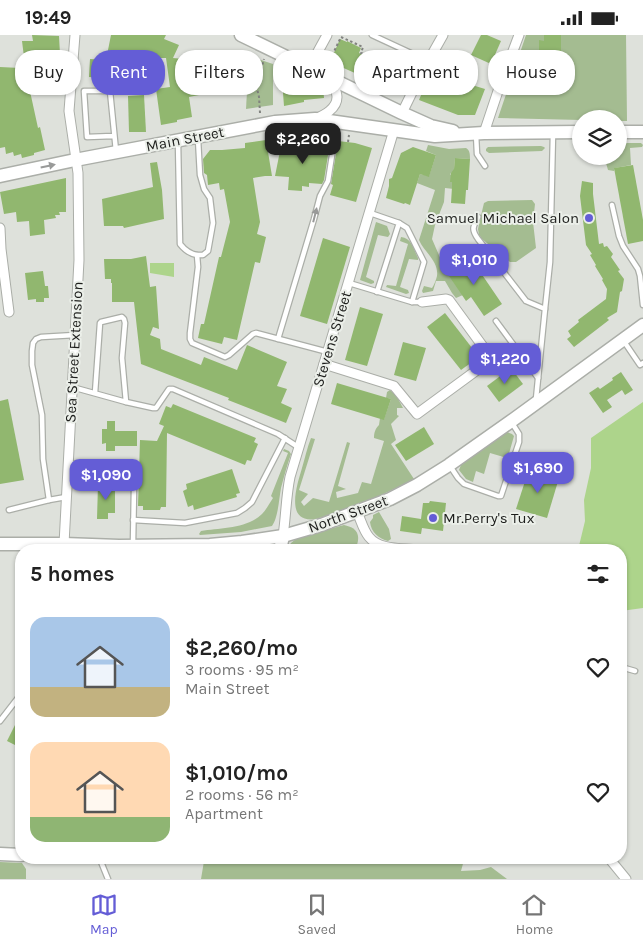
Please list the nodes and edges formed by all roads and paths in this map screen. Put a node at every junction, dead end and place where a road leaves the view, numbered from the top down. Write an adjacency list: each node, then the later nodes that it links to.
1 (74, 35): 7 (street, Sea Street Extension)
2 (242, 35): 8 (main road)
3 (327, 35): 9 (street)
4 (372, 35): 12 (lane)
5 (443, 35): 13 (street)
6 (518, 35): 32 (street)
7 (73, 50)
8 (273, 50)
9 (319, 50)
10 (336, 50): 11 (path)
11 (362, 50)
12 (404, 50)
13 (434, 50)
14 (264, 56): 21 (path)
15 (344, 82): 22 (main road)
16 (81, 91): 17 (lane)
17 (84, 91): 33 (lane); 33 (lane)
18 (71, 95): 38 (street, Sea Street Extension)
19 (336, 95): 23 (street)
20 (411, 95): 22 (street)
21 (260, 113)
22 (402, 113): 31 (main road)
23 (315, 119): 24 (main road, Main Street); 34 (main road, Main Street)
24 (335, 121): 25 (main road, Main Street); 57 (lane, one-way to 24)
25 (394, 131): 31 (main road, Main Street); 42 (street, Stevens Street)
26 (553, 132): 27 (main road, Main Street); 32 (main road, Main Street); 52 (lane)
27 (572, 132)
28 (627, 132): 29 (main road)
29 (643, 132)
30 (349, 133): 36 (path)
31 (462, 133): 32 (main road, Main Street)
32 (480, 133): 39 (lane)
33 (113, 136): 37 (lane)
34 (198, 137): 35 (main road, Main Street); 46 (lane)
35 (178, 141): 37 (main road, Main Street); 46 (lane)
36 (348, 142)
37 (116, 153): 38 (main road, Main Street)
38 (76, 160): 40 (main road, Main Street, one-way to 38); 56 (street, Sea Street Extension)
39 (485, 166)
40 (0, 176)
41 (612, 205): 51 (lane)
42 (370, 213): 44 (lane); 47 (street, Stevens Street)
43 (478, 217): 52 (lane)
44 (399, 223): 48 (lane); 49 (lane)
45 (0, 228): 53 (street)
46 (197, 255): 57 (lane)
47 (349, 283): 48 (lane); 59 (street, Stevens Street)
48 (377, 292): 49 (lane)
49 (412, 302): 50 (lane)
50 (422, 302): 61 (street)
51 (643, 305)
52 (545, 309): 62 (lane)
53 (9, 312)
54 (496, 321): 62 (lane)
55 (643, 325): 58 (main road, North Street)
56 (75, 335): 63 (street, Sea Street Extension); 73 (lane)
57 (278, 339): 59 (lane)
58 (622, 340): 60 (lane); 66 (main road, North Street)
59 (328, 352): 61 (street, Stevens Street)
60 (643, 363)
61 (324, 365): 69 (street, Stevens Street)
62 (538, 378): 66 (lane)
63 (72, 387): 64 (lane); 70 (street, Sea Street Extension)
64 (95, 393): 65 (lane); 65 (lane)
65 (126, 402): 68 (lane)
66 (536, 403): 67 (main road, North Street)
67 (510, 422): 71 (main road, North Street); 71 (lane)
68 (285, 438): 69 (lane); 76 (lane)
69 (298, 447): 77 (street, Stevens Street)
70 (68, 463): 72 (street, Sea Street Extension); 76 (lane)
71 (449, 465): 75 (main road, North Street)
72 (66, 497): 73 (lane); 79 (street, Sea Street Extension)
73 (49, 500): 74 (lane)
74 (9, 510)
75 (357, 512): 77 (main road, North Street); 83 (street)
76 (133, 520): 80 (lane)
77 (283, 536): 81 (main road, North Street); 82 (main road, Stevens Street)
78 (0, 544): 79 (main road, North Street)
79 (64, 544)
80 (133, 544)
81 (218, 544)
82 (281, 544)
83 (379, 544)
84 (627, 669): 85 (lane)
85 (635, 671)
86 (15, 702): 87 (lane)
87 (0, 721)
88 (0, 854): 89 (main road)
89 (15, 855)
90 (102, 864): 92 (lane)
91 (614, 864): 93 (street)
92 (108, 879)
93 (626, 879)

